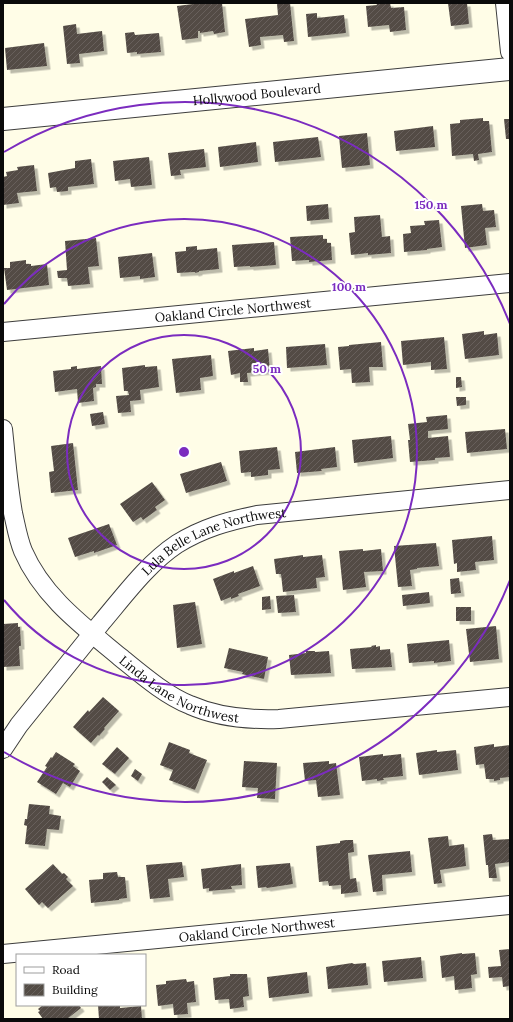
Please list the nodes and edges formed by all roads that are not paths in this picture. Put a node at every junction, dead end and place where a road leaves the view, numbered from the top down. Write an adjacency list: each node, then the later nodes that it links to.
1 (505, 3): 2 (street)
2 (510, 52)
3 (510, 69): 4 (street, Hollywood Boulevard)
4 (3, 120)
5 (510, 283): 6 (street, Oakland Circle Northwest)
6 (3, 332)
7 (3, 428): 9 (street, Linda Lane Northwest)
8 (510, 490): 9 (street, Lula Belle Lane Northwest)
9 (93, 634): 10 (street, Linda Lane Northwest); 11 (street, Lula Belle Lane Northwest)
10 (510, 697)
11 (3, 749)
12 (510, 905): 13 (street, Oakland Circle Northwest)
13 (3, 954)

